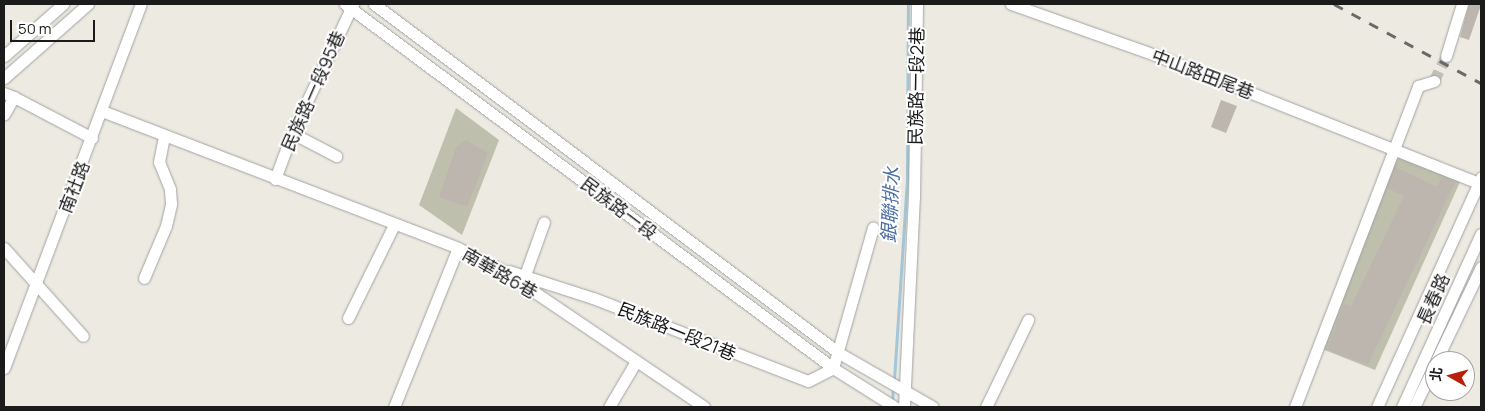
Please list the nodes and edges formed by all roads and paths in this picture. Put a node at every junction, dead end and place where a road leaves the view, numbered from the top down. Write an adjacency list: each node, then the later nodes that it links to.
1 (63, 4): 9 (street)
2 (88, 4): 11 (street)
3 (141, 4): 14 (street, 南社路)
4 (374, 4): 34 (street, 民族路一段)
5 (917, 4): 45 (street, 民族路一段2巷)
6 (1011, 4): 19 (street, 中山路田尾巷)
7 (1462, 4): 10 (street)
8 (349, 5): 16 (street, 民族路一段95巷); 35 (street, 民族路一段)
9 (4, 56)
10 (1446, 56)
11 (4, 78)
12 (1434, 81): 19 (street)
13 (9, 95): 15 (street); 18 (street)
14 (102, 111): 17 (street, 南華路6巷); 18 (street, 南社路)
15 (4, 114)
16 (292, 134): 20 (street); 21 (street, 民族路一段95巷)
17 (164, 136): 21 (street, 南華路6巷); 32 (street)
18 (92, 138): 33 (street, 南社路)
19 (1393, 148): 22 (street, 中山路田尾巷); 53 (street)
20 (336, 156)
21 (275, 179): 24 (street, 南華路6巷)
22 (1481, 184): 54 (street); 55 (street, 長春路)
23 (544, 222): 31 (street)
24 (394, 225): 28 (street, 南華路6巷); 36 (street)
25 (873, 228): 40 (street)
26 (1481, 234): 56 (street, 長春路)
27 (4, 248): 33 (street)
28 (458, 248): 30 (street, 南華路6巷); 47 (street)
29 (1481, 267): 39 (street)
30 (502, 270): 31 (street, 民族路一段21巷); 41 (street, 南華路6巷)
31 (525, 275): 43 (street, 民族路一段21巷)
32 (144, 278)
33 (38, 283): 38 (street); 42 (street, 南社路)
34 (753, 288): 35 (street); 40 (street, 民族路一段)
35 (742, 301): 43 (street, 民族路一段)
36 (348, 318)
37 (1028, 320): 52 (street)
38 (83, 336)
39 (1441, 351)
40 (840, 353): 43 (street); 45 (street, 民族路一段)
41 (635, 363): 48 (street); 49 (street, 南華路6巷)
42 (4, 368)
43 (833, 368): 46 (street, 民族路一段)
44 (1425, 384): 57 (street)
45 (897, 388): 50 (street, 民族路一段2巷); 51 (street, 民族路一段)
46 (892, 406)
47 (394, 407)
48 (608, 407)
49 (704, 407)
50 (904, 407)
51 (933, 407)
52 (986, 407)
53 (1295, 407)
54 (1377, 407)
55 (1385, 407)
56 (1402, 407)
57 (1414, 407)

